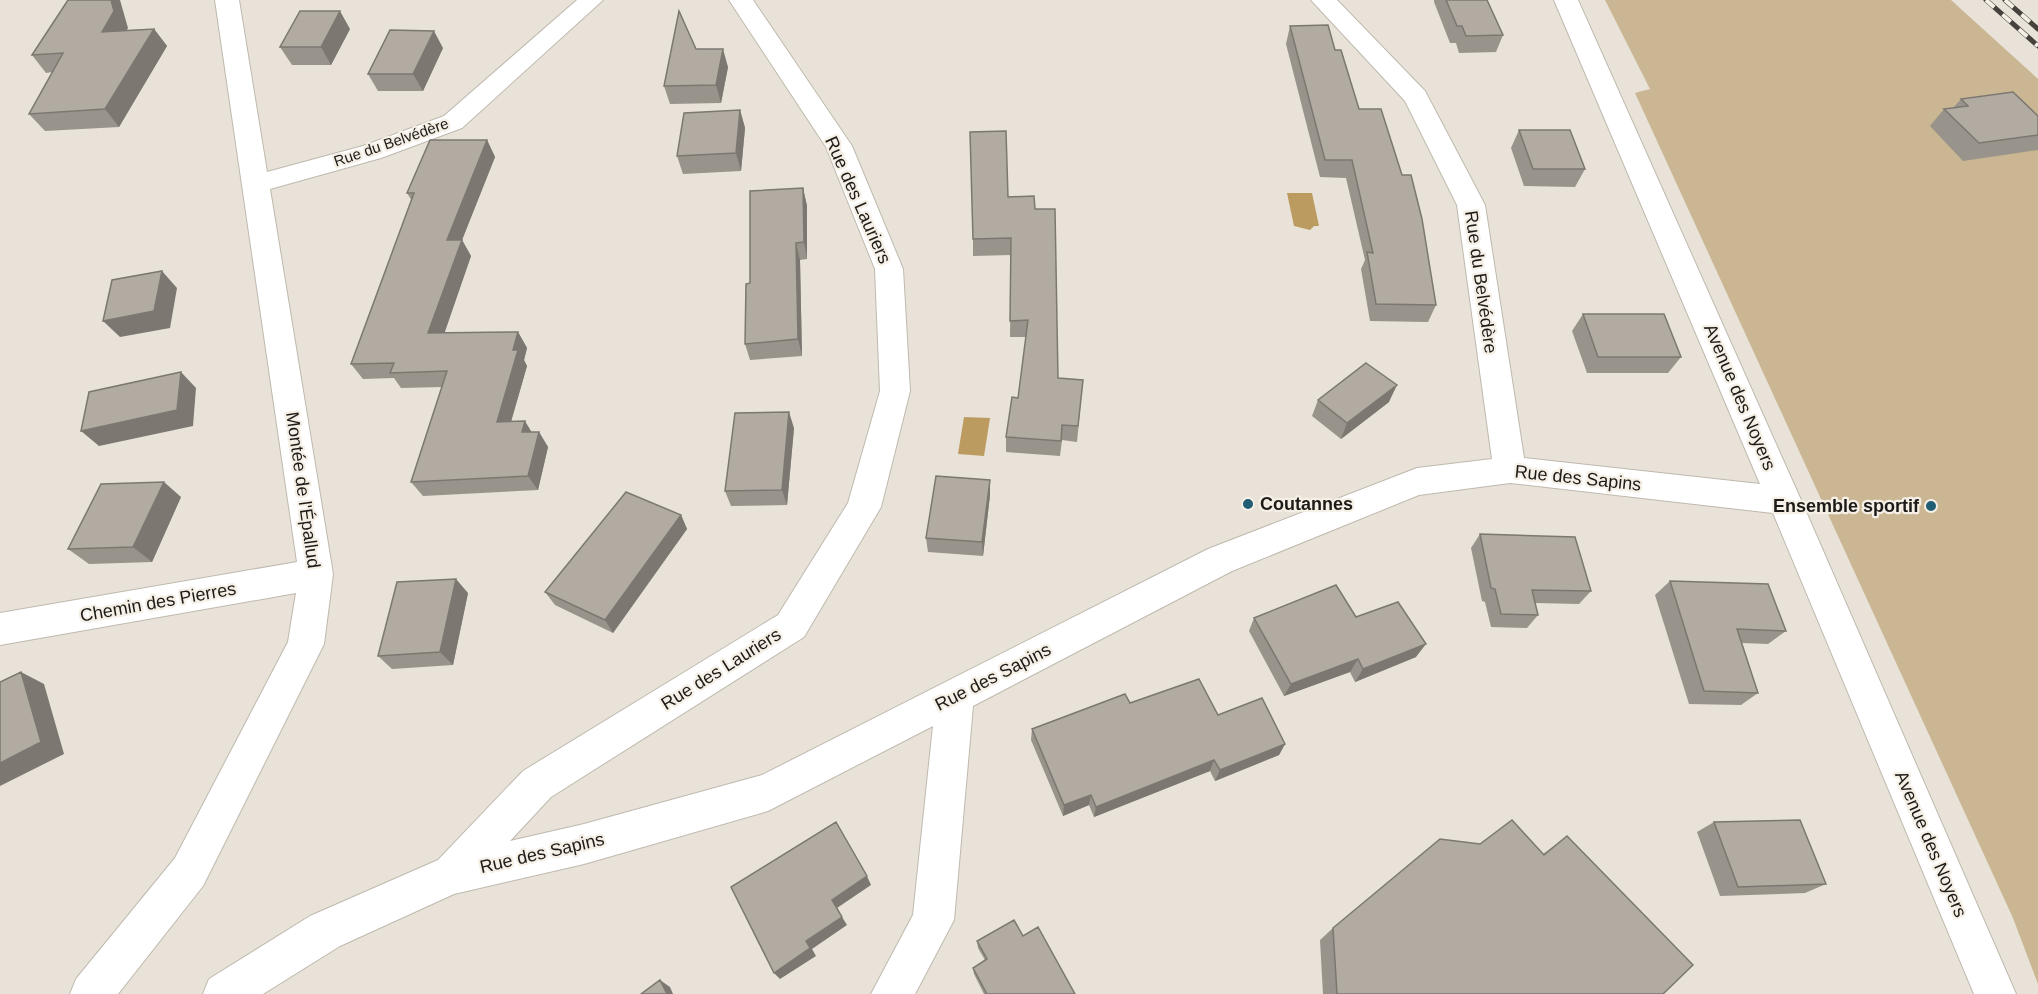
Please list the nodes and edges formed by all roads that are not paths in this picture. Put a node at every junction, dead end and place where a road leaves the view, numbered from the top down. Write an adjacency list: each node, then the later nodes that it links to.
1 (227, 0): 6 (street, Montée de l'Épallud)
2 (591, 0): 6 (street, Rue du Belvédère)
3 (741, 0): 12 (street, Rue des Lauriers)
4 (1323, 0): 7 (street, Rue du Belvédère)
5 (1566, 0): 8 (street, Avenue des Noyers)
6 (256, 184): 9 (street, Montée de l'Épallud)
7 (1510, 470): 8 (street, Rue des Sapins); 11 (street, Rue des Sapins)
8 (1784, 500): 16 (street, Avenue des Noyers)
9 (316, 574): 10 (street, Chemin des Pierres); 13 (street, Montée de l'Épallud)
10 (0, 629)
11 (955, 696): 12 (street, Rue des Sapins); 15 (street)
12 (452, 874): 14 (street, Rue des Sapins)
13 (91, 994)
14 (224, 994)
15 (892, 994)
16 (1995, 994)

